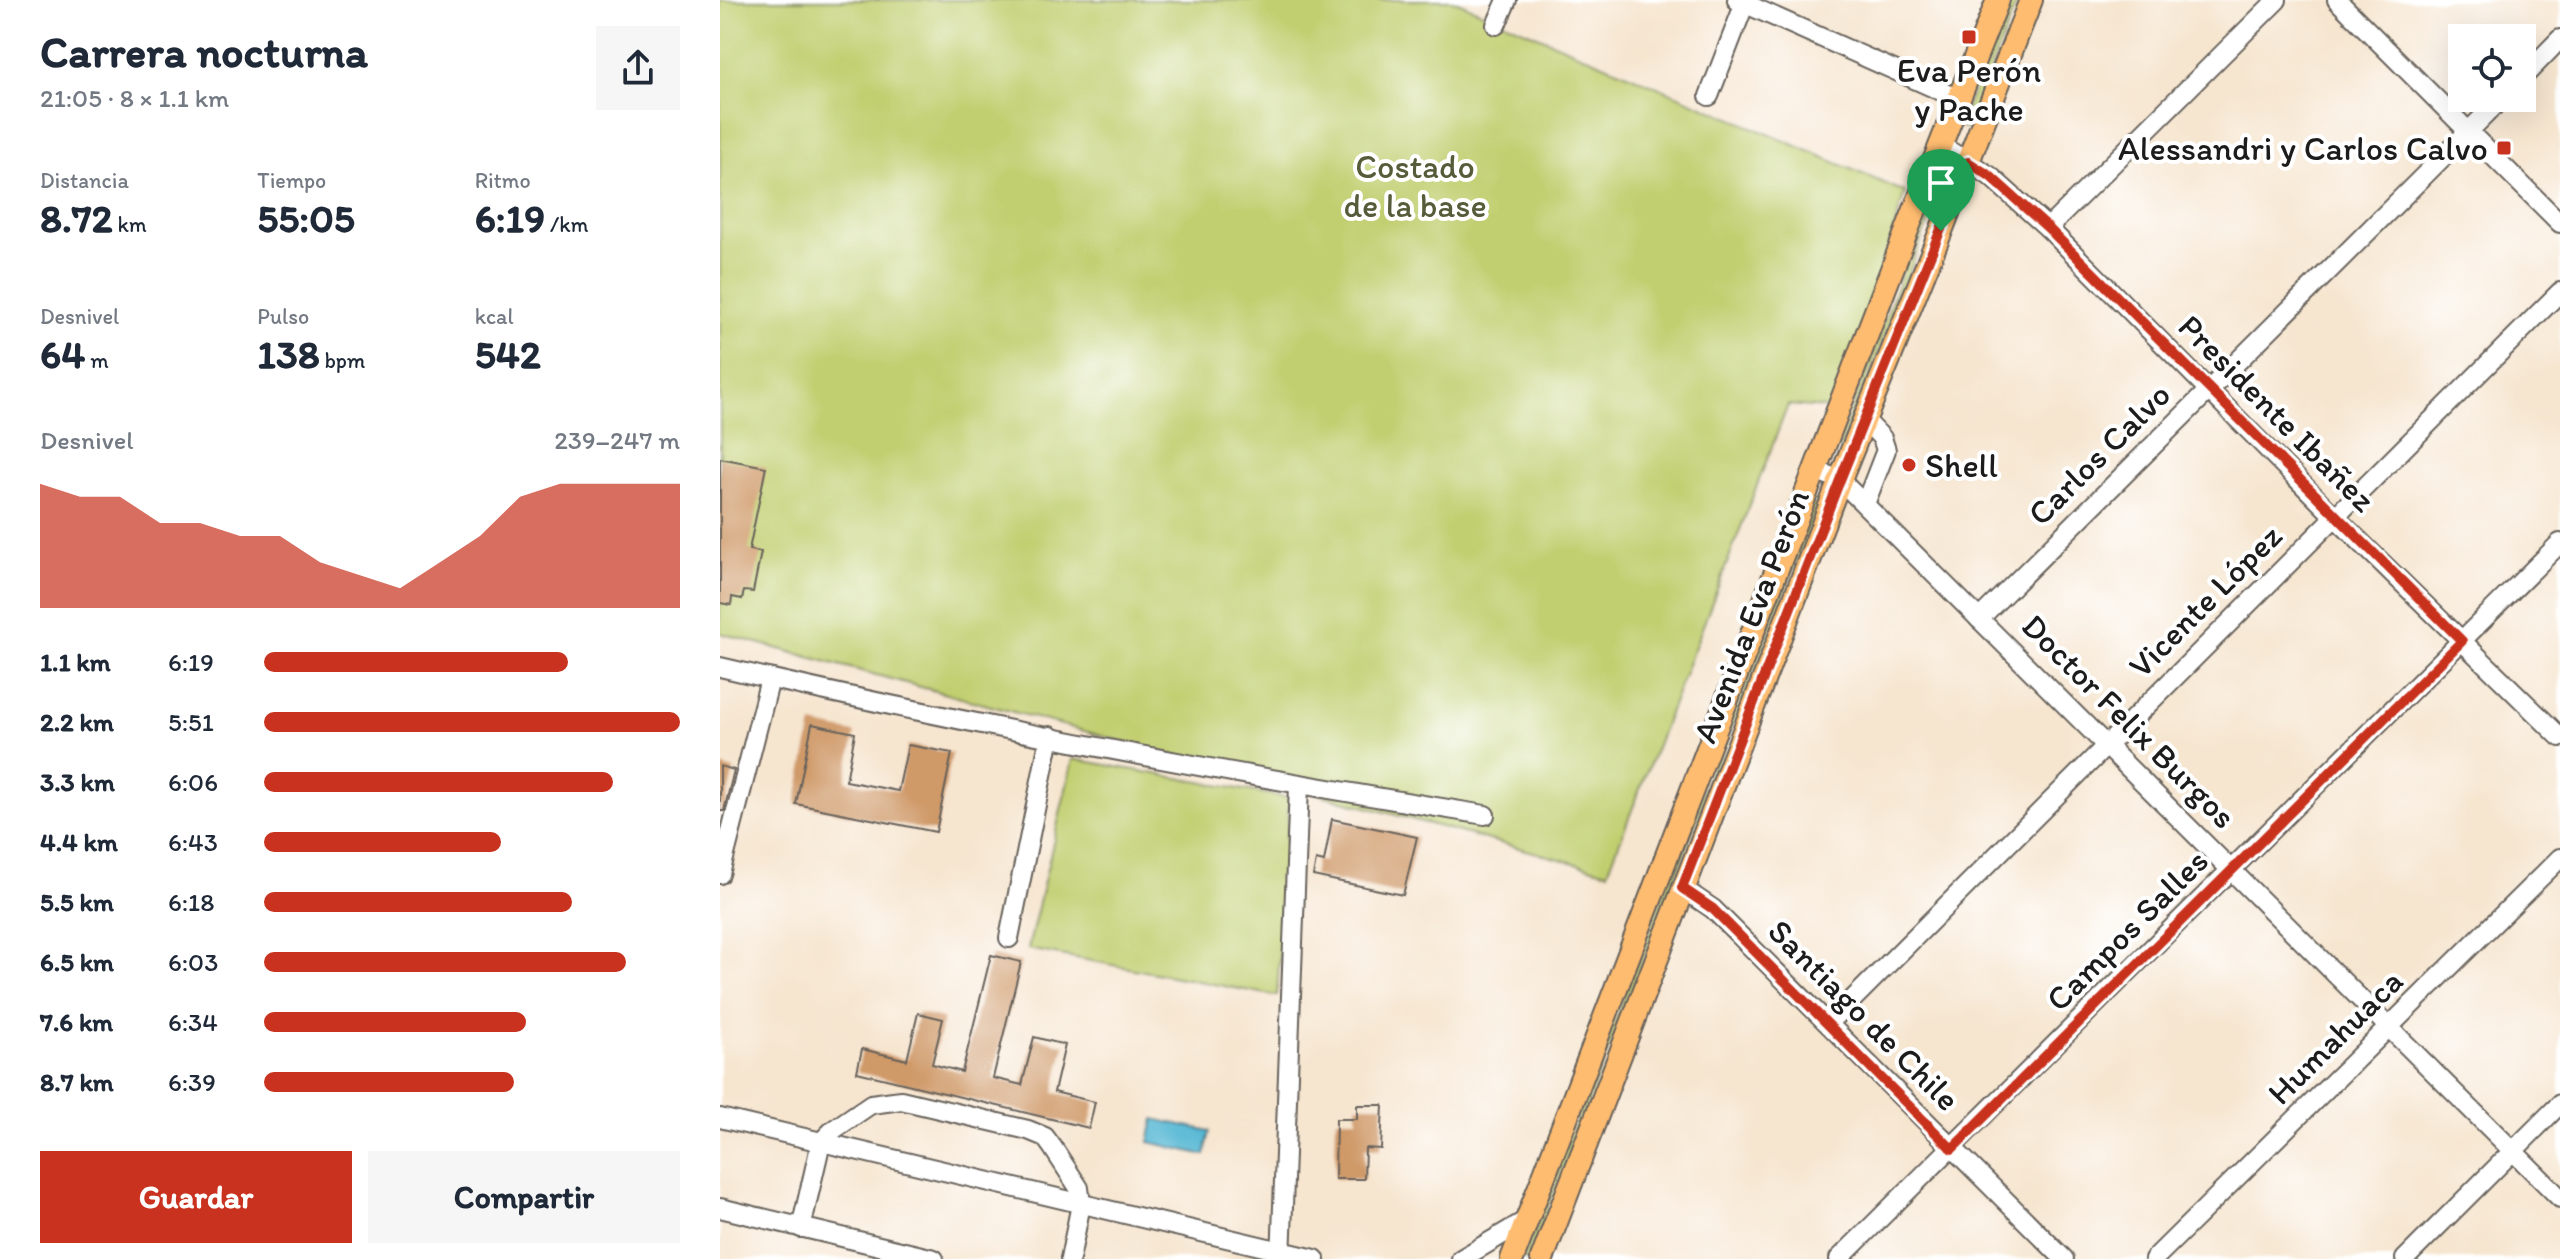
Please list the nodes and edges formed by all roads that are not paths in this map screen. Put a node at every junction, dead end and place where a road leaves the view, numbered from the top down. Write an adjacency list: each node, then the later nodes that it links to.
1 (1507, 0): 7 (street)
2 (1998, 0): 11 (main road, Avenida Eva Perón)
3 (2031, 0): 15 (main road, Avenida Eva Perón)
4 (2277, 0): 17 (street)
5 (2337, 0): 13 (street)
6 (1743, 1): 10 (street); 11 (street)
7 (1496, 25)
8 (2560, 39): 9 (street)
9 (2536, 64)
10 (1709, 96)
11 (1959, 99): 14 (main road, Avenida Eva Perón)
12 (2488, 112): 13 (street, Carlos Calvo)
13 (2468, 132): 16 (street); 19 (street, Carlos Calvo)
14 (1940, 145): 15 (street, Presidente Ibañez); 21 (main road, Avenida Eva Perón)
15 (1968, 162): 17 (street, Presidente Ibañez); 20 (main road, Avenida Eva Perón)
16 (2560, 223)
17 (2048, 228): 19 (street, Presidente Ibañez)
18 (2560, 292): 24 (street, Vicente López)
19 (2209, 389): 24 (street, Presidente Ibañez); 26 (street, Carlos Calvo)
20 (1864, 419): 22 (main road, Avenida Eva Perón); 23 (street)
21 (1815, 470): 22 (street, Doctor Felix Burgos); 50 (main road, Avenida Eva Perón)
22 (1840, 480): 23 (street, Doctor Felix Burgos); 38 (main road, Avenida Eva Perón)
23 (1865, 504): 26 (street, Doctor Felix Burgos)
24 (2334, 516): 27 (street, Presidente Ibañez); 32 (street, Vicente López)
25 (2560, 543): 27 (street, Campos Salles)
26 (1979, 619): 32 (street, Doctor Felix Burgos)
27 (2462, 641): 31 (street, Presidente Ibañez); 36 (street, Campos Salles)
28 (720, 667): 29 (street)
29 (770, 679): 30 (street); 37 (street)
30 (1050, 736): 33 (street); 39 (street)
31 (2560, 737)
32 (2108, 746): 36 (street, Doctor Felix Burgos); 40 (street, Vicente López)
33 (1299, 785): 34 (street); 52 (street)
34 (1485, 815)
35 (2560, 858): 41 (street, Humahuaca)
36 (2233, 869): 41 (street, Doctor Felix Burgos); 45 (street, Campos Salles)
37 (720, 874)
38 (1682, 888): 40 (street, Santiago de Chile); 58 (main road, Avenida Eva Perón)
39 (1009, 938)
40 (1829, 1023): 45 (street, Santiago de Chile)
41 (2390, 1028): 46 (street, Doctor Felix Burgos); 61 (street, Humahuaca)
42 (2560, 1104): 46 (street)
43 (720, 1118): 44 (street)
44 (821, 1142): 48 (street); 48 (street); 51 (street)
45 (1952, 1149): 59 (street, Campos Salles); 60 (street, Santiago de Chile)
46 (2513, 1151): 47 (street, Doctor Felix Burgos); 62 (street)
47 (2560, 1198)
48 (1081, 1204): 52 (street); 54 (street)
49 (720, 1208): 51 (street)
50 (1528, 1219): 56 (street); 57 (main road, Avenida Eva Perón)
51 (801, 1228): 53 (street)
52 (1282, 1255): 55 (street)
53 (934, 1259)
54 (1070, 1259)
55 (1315, 1259)
56 (1461, 1259)
57 (1512, 1259)
58 (1542, 1259)
59 (1839, 1259)
60 (2064, 1259)
61 (2154, 1259)
62 (2405, 1259)

